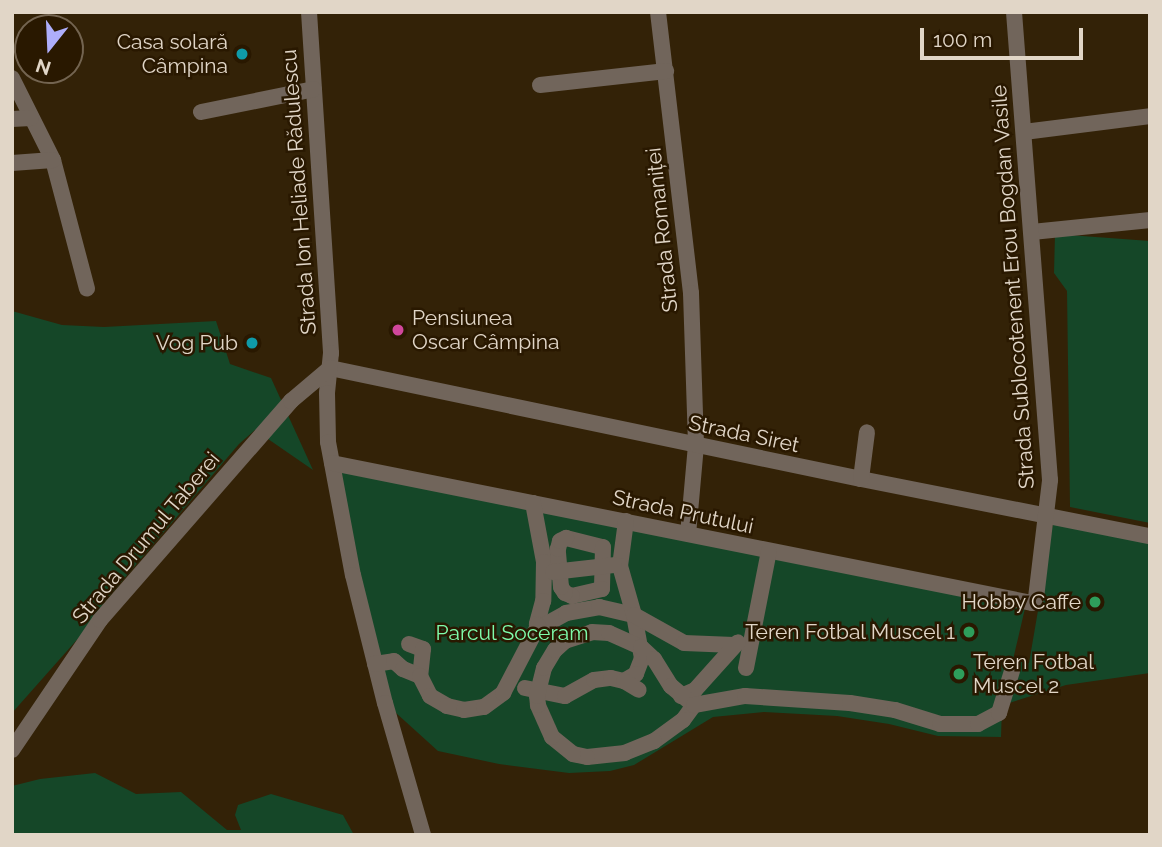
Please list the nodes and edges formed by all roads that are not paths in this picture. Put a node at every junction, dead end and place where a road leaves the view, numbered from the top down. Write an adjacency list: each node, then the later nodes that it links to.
1 (309, 12): 7 (street, Strada Ion Heliade Rădulescu)
2 (658, 12): 4 (street, Strada Romaniței)
3 (1014, 12): 12 (street, Strada Sublocotenent Erou Bogdan Vasile)
4 (666, 71): 6 (street); 20 (street, Strada Romaniței)
5 (12, 78): 10 (street)
6 (540, 85)
7 (314, 89): 8 (street); 18 (street, Strada Ion Heliade Rădulescu)
8 (201, 112)
9 (1150, 116): 12 (street)
10 (31, 118): 11 (street); 13 (street)
11 (12, 119)
12 (1024, 132): 16 (street, Strada Sublocotenent Erou Bogdan Vasile)
13 (53, 160): 14 (street); 17 (street)
14 (12, 163)
15 (1150, 220): 16 (street)
16 (1032, 232): 24 (street, Strada Sublocotenent Erou Bogdan Vasile)
17 (87, 289)
18 (330, 368): 20 (street, Strada Siret); 21 (street); 45 (street, Strada Drumul Taberei)
19 (867, 432): 22 (street)
20 (696, 445): 22 (street, Strada Siret); 26 (street, Strada Romaniței)
21 (332, 463): 23 (street, Strada Prutului); 38 (street)
22 (861, 480): 24 (street, Strada Siret)
23 (533, 503): 25 (street, Strada Prutului); 31 (street)
24 (1047, 517): 27 (street, Strada Siret); 28 (street, Strada Prutului)
25 (626, 521): 26 (street, Strada Prutului); 29 (street)
26 (688, 534): 28 (street, Strada Prutului)
27 (1150, 536)
28 (769, 551): 34 (street)
29 (612, 565): 30 (street); 30 (street); 30 (street); 32 (street)
30 (561, 570): 31 (street)
31 (545, 576): 33 (street)
32 (634, 615): 33 (street); 36 (street); 37 (street)
33 (538, 626): 42 (street)
34 (751, 642): 36 (street); 39 (street)
35 (410, 645): 41 (street)
36 (734, 645): 43 (street)
37 (641, 647): 42 (street); 42 (street); 43 (street)
38 (375, 664): 41 (street); 46 (street)
39 (746, 668)
40 (1012, 671): 43 (street)
41 (420, 676): 42 (street)
42 (525, 686): 43 (street); 44 (street)
43 (688, 701)
44 (532, 715)
45 (12, 750)
46 (424, 835)

